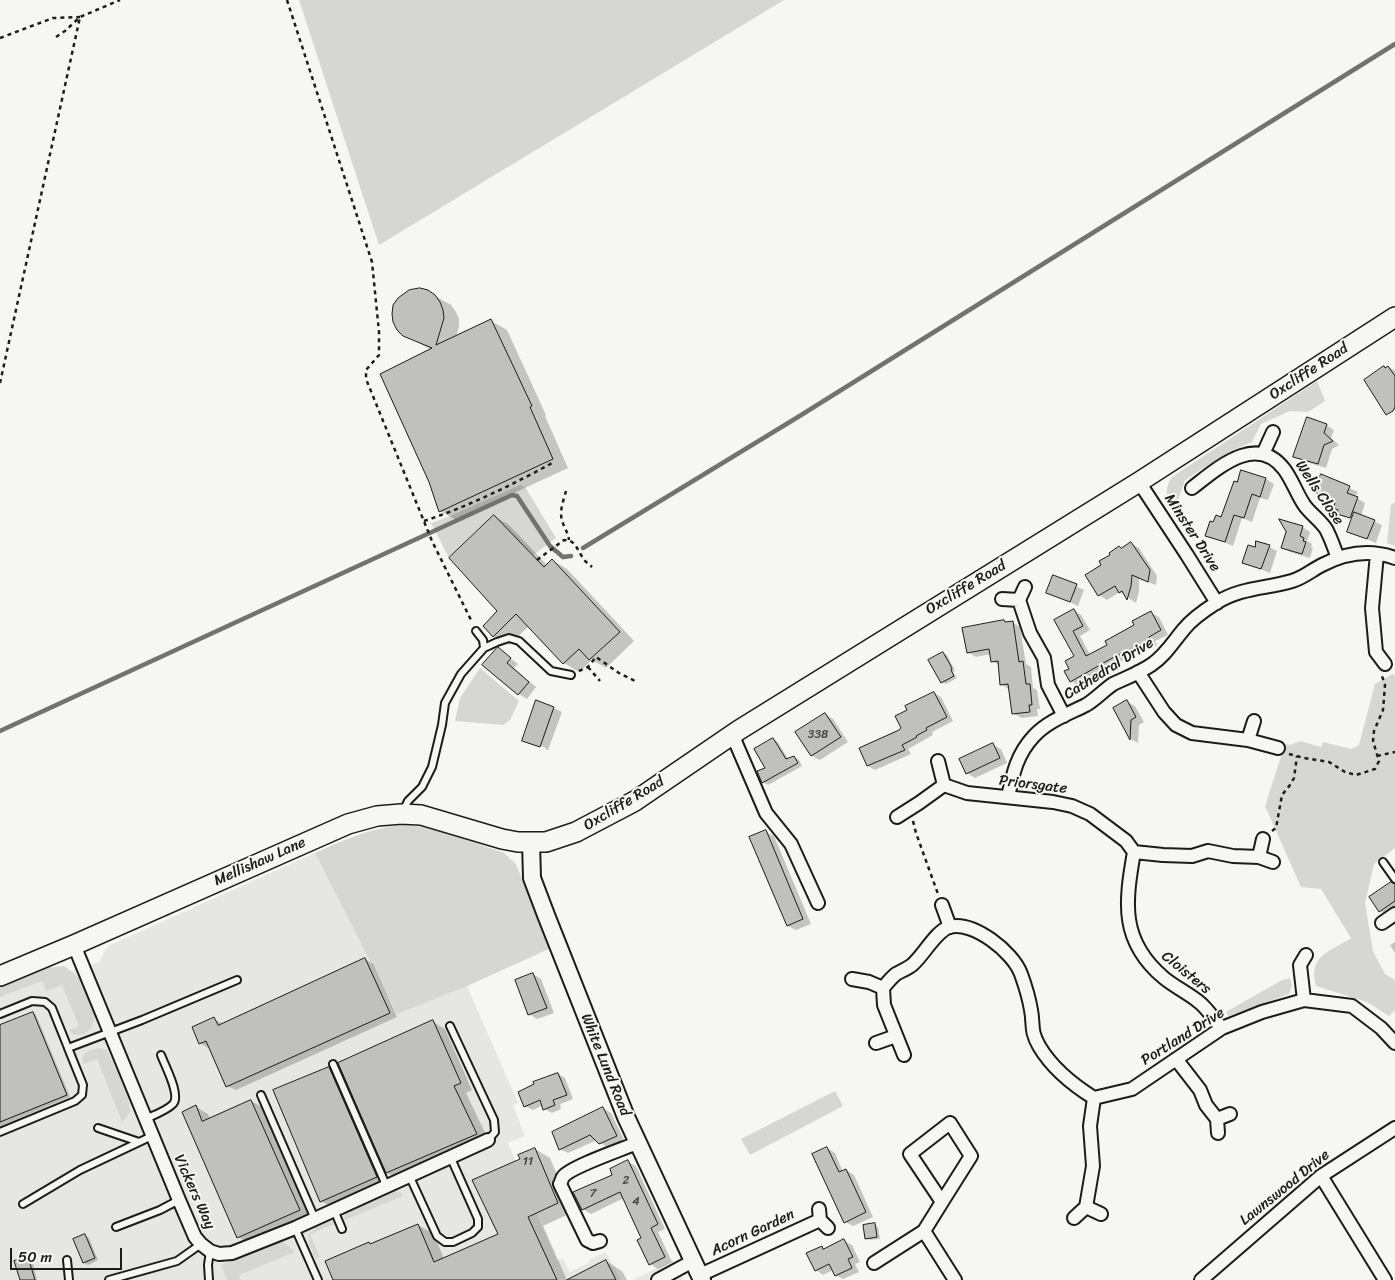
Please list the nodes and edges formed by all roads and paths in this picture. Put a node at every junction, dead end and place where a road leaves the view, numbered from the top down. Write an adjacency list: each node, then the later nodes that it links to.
1 (120, 0): 3 (path)
2 (287, 0): 14 (path)
3 (80, 17): 4 (path); 5 (path); 7 (path)
4 (56, 37)
5 (0, 38)
6 (1395, 318): 11 (main road, Oxcliffe Road)
7 (0, 383)
8 (1273, 432): 9 (street)
9 (1263, 454): 12 (street); 17 (street, Wells Close)
10 (554, 462): 14 (path)
11 (1139, 482): 24 (street, Minster Drive); 35 (main road, Oxcliffe Road)
12 (1192, 488)
13 (566, 490): 15 (path)
14 (424, 523): 25 (path)
15 (569, 540): 19 (path); 20 (path)
16 (1377, 554): 17 (street, Cathedral Drive); 18 (street, Cathedral Drive); 27 (street)
17 (1338, 558): 24 (street, Cathedral Drive)
18 (1395, 558)
19 (538, 560)
20 (592, 567)
21 (1025, 587): 23 (street)
22 (1002, 599): 23 (street)
23 (1019, 600): 33 (street)
24 (1217, 602): 29 (street, Cathedral Drive)
25 (476, 630): 26 (lane)
26 (484, 648): 30 (lane); 44 (lane)
27 (1385, 664): 40 (path)
28 (588, 667): 30 (path); 31 (path); 32 (path)
29 (1138, 672): 33 (street, Cathedral Drive); 36 (street)
30 (571, 675)
31 (600, 681)
32 (635, 681)
33 (1064, 716): 43 (street, Cathedral Drive)
34 (1254, 721): 36 (street)
35 (732, 734): 47 (main road, Oxcliffe Road); 53 (street)
36 (1248, 740): 37 (street)
37 (1278, 748): 39 (path)
38 (1395, 752): 40 (path)
39 (1297, 756): 40 (path); 46 (path)
40 (1377, 756)
41 (938, 761): 42 (street)
42 (944, 785): 43 (street, Priorsgate); 45 (street)
43 (1008, 797): 48 (street, Priorsgate)
44 (402, 814): 47 (main road, Mellishaw Lane); 58 (main road, Mellishaw Lane)
45 (906, 816): 54 (path)
46 (1263, 839): 49 (street)
47 (531, 842): 87 (street, White Lund Road)
48 (1134, 852): 49 (street); 67 (street, Cloisters)
49 (1259, 857): 50 (street)
50 (1273, 862)
51 (1383, 862): 52 (lane)
52 (1395, 879)
53 (818, 904)
54 (942, 905): 57 (street)
55 (1395, 914): 56 (street)
56 (1382, 923)
57 (950, 927): 63 (street); 78 (street)
58 (74, 945): 60 (main road, Mellishaw Lane); 68 (street, Vickers Way)
59 (1300, 960): 64 (street)
60 (0, 976)
61 (858, 977): 63 (street)
62 (237, 980): 68 (lane)
63 (882, 988): 69 (street)
64 (1304, 1000): 67 (street, Portland Drive); 71 (street, Portland Drive)
65 (0, 1014): 72 (lane)
66 (450, 1026): 85 (lane)
67 (1222, 1028): 75 (street, Portland Drive)
68 (110, 1033): 72 (lane); 79 (street, Vickers Way)
69 (896, 1036): 70 (street); 74 (street)
70 (876, 1043)
71 (1395, 1043)
72 (68, 1048): 82 (lane)
73 (161, 1055): 79 (lane)
74 (904, 1055)
75 (1176, 1058): 78 (street, Portland Drive); 83 (street)
76 (333, 1064): 91 (lane)
77 (261, 1094): 99 (lane)
78 (1094, 1098): 95 (street)
79 (145, 1119): 84 (street, Vickers Way)
80 (98, 1128): 86 (lane)
81 (1395, 1128): 90 (street, Lawnswood Drive)
82 (0, 1132)
83 (1218, 1133)
84 (152, 1136): 86 (lane); 92 (street, Vickers Way)
85 (488, 1140): 88 (street, Vickers Way)
86 (139, 1142): 94 (lane)
87 (637, 1143): 105 (street); 109 (street, White Lund Road)
88 (450, 1156): 89 (street, Vickers Way); 89 (lane)
89 (409, 1175): 91 (street, Vickers Way)
90 (1321, 1176): 116 (street, Lawnswood Drive); 117 (street)
91 (386, 1185): 96 (street, Vickers Way)
92 (179, 1200): 101 (lane); 106 (street, Vickers Way)
93 (942, 1202): 93 (street); 104 (street)
94 (23, 1204)
95 (1086, 1208): 97 (street); 98 (street)
96 (334, 1209): 99 (street, Vickers Way); 103 (lane)
97 (1101, 1214)
98 (1074, 1218)
99 (315, 1219): 102 (street, Vickers Way)
100 (822, 1219): 109 (street, Acorn Garden)
101 (116, 1227)
102 (295, 1228): 106 (street, Vickers Way); 113 (lane)
103 (342, 1229)
104 (924, 1231): 108 (street); 115 (street)
105 (600, 1242)
106 (205, 1247): 111 (lane); 112 (lane)
107 (67, 1260): 110 (lane)
108 (874, 1263)
109 (698, 1272): 114 (street, Acorn Garden)
110 (69, 1280)
111 (109, 1280)
112 (209, 1280)
113 (318, 1280)
114 (658, 1280)
115 (955, 1280)
116 (1201, 1280)
117 (1384, 1280)

